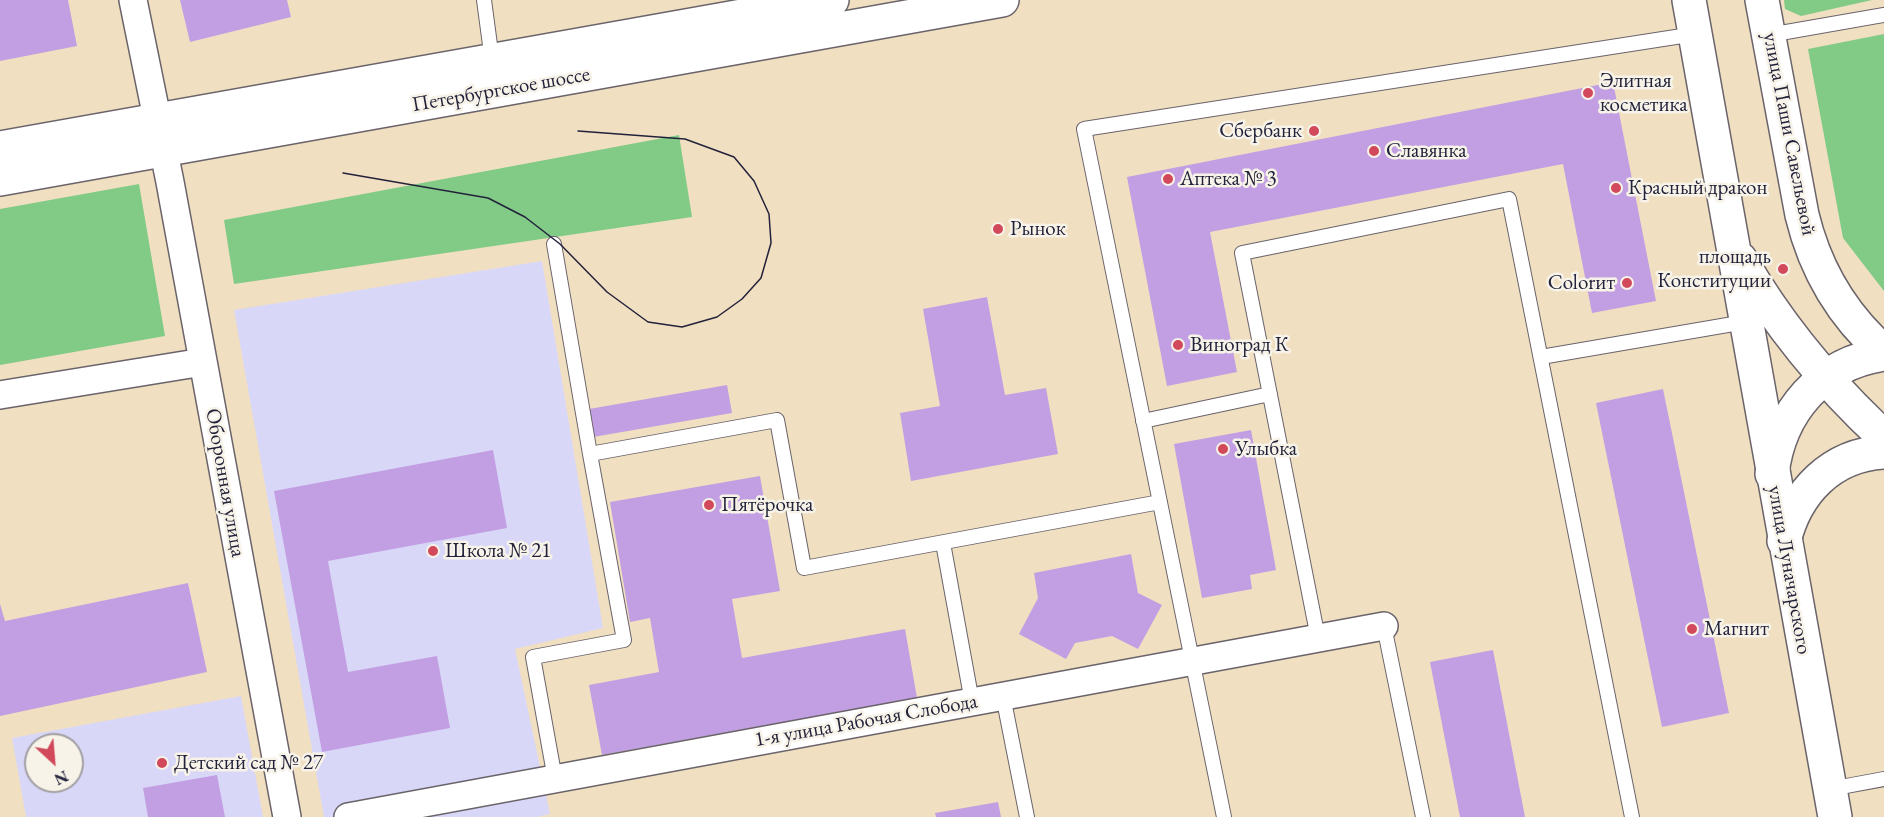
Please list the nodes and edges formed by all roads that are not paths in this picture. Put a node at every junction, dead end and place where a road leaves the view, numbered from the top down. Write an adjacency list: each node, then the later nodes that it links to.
1 (133, 0): 12 (street, Оборонная улица)
2 (484, 0): 11 (lane)
3 (832, 0): 11 (main road, Петербургское шоссе)
4 (1002, 0): 7 (main road, Петербургское шоссе)
5 (1689, 0): 9 (main road)
6 (1762, 0): 10 (main road, улица Паши Савельевой)
7 (914, 8): 11 (main road, Петербургское шоссе)
8 (1884, 15): 10 (lane)
9 (1695, 34): 16 (main road); 24 (lane)
10 (1768, 35): 18 (main road, улица Паши Савельевой)
11 (495, 75): 12 (main road, Петербургское шоссе)
12 (160, 135): 13 (main road, Петербургское шоссе); 14 (main road, Петербургское шоссе); 20 (street, Оборонная улица)
13 (0, 148)
14 (0, 179)
15 (554, 244): 27 (lane)
16 (1732, 245): 17 (main road); 21 (main road)
17 (1745, 322): 19 (lane); 28 (main road, улица Луначарского)
18 (1884, 353): 21 (main road)
19 (1540, 357): 22 (lane); 45 (lane)
20 (203, 362): 23 (street); 40 (street, Оборонная улица)
21 (1825, 377): 25 (main road); 28 (main road)
22 (1270, 394): 24 (lane); 33 (lane)
23 (0, 395)
24 (1143, 421): 29 (lane)
25 (1884, 437)
26 (1884, 452): 30 (main road)
27 (590, 454): 31 (lane); 37 (lane)
28 (1772, 475): 30 (main road, улица Луначарского)
29 (1160, 502): 31 (lane); 34 (lane)
30 (1784, 541): 39 (main road, улица Луначарского)
31 (943, 543): 36 (lane)
32 (1384, 626): 33 (street, 1-я улица Рабочая Слобода); 44 (lane)
33 (1318, 638): 34 (street, 1-я улица Рабочая Слобода)
34 (1192, 661): 35 (street, 1-я улица Рабочая Слобода); 43 (lane)
35 (1003, 696): 36 (street, 1-я улица Рабочая Слобода); 42 (lane)
36 (972, 702): 37 (street, 1-я улица Рабочая Слобода)
37 (555, 779): 41 (street, 1-я улица Рабочая Слобода)
38 (1884, 779): 39 (lane)
39 (1832, 803)
40 (287, 817)
41 (348, 817)
42 (1028, 817)
43 (1224, 817)
44 (1423, 817)
45 (1632, 817)

